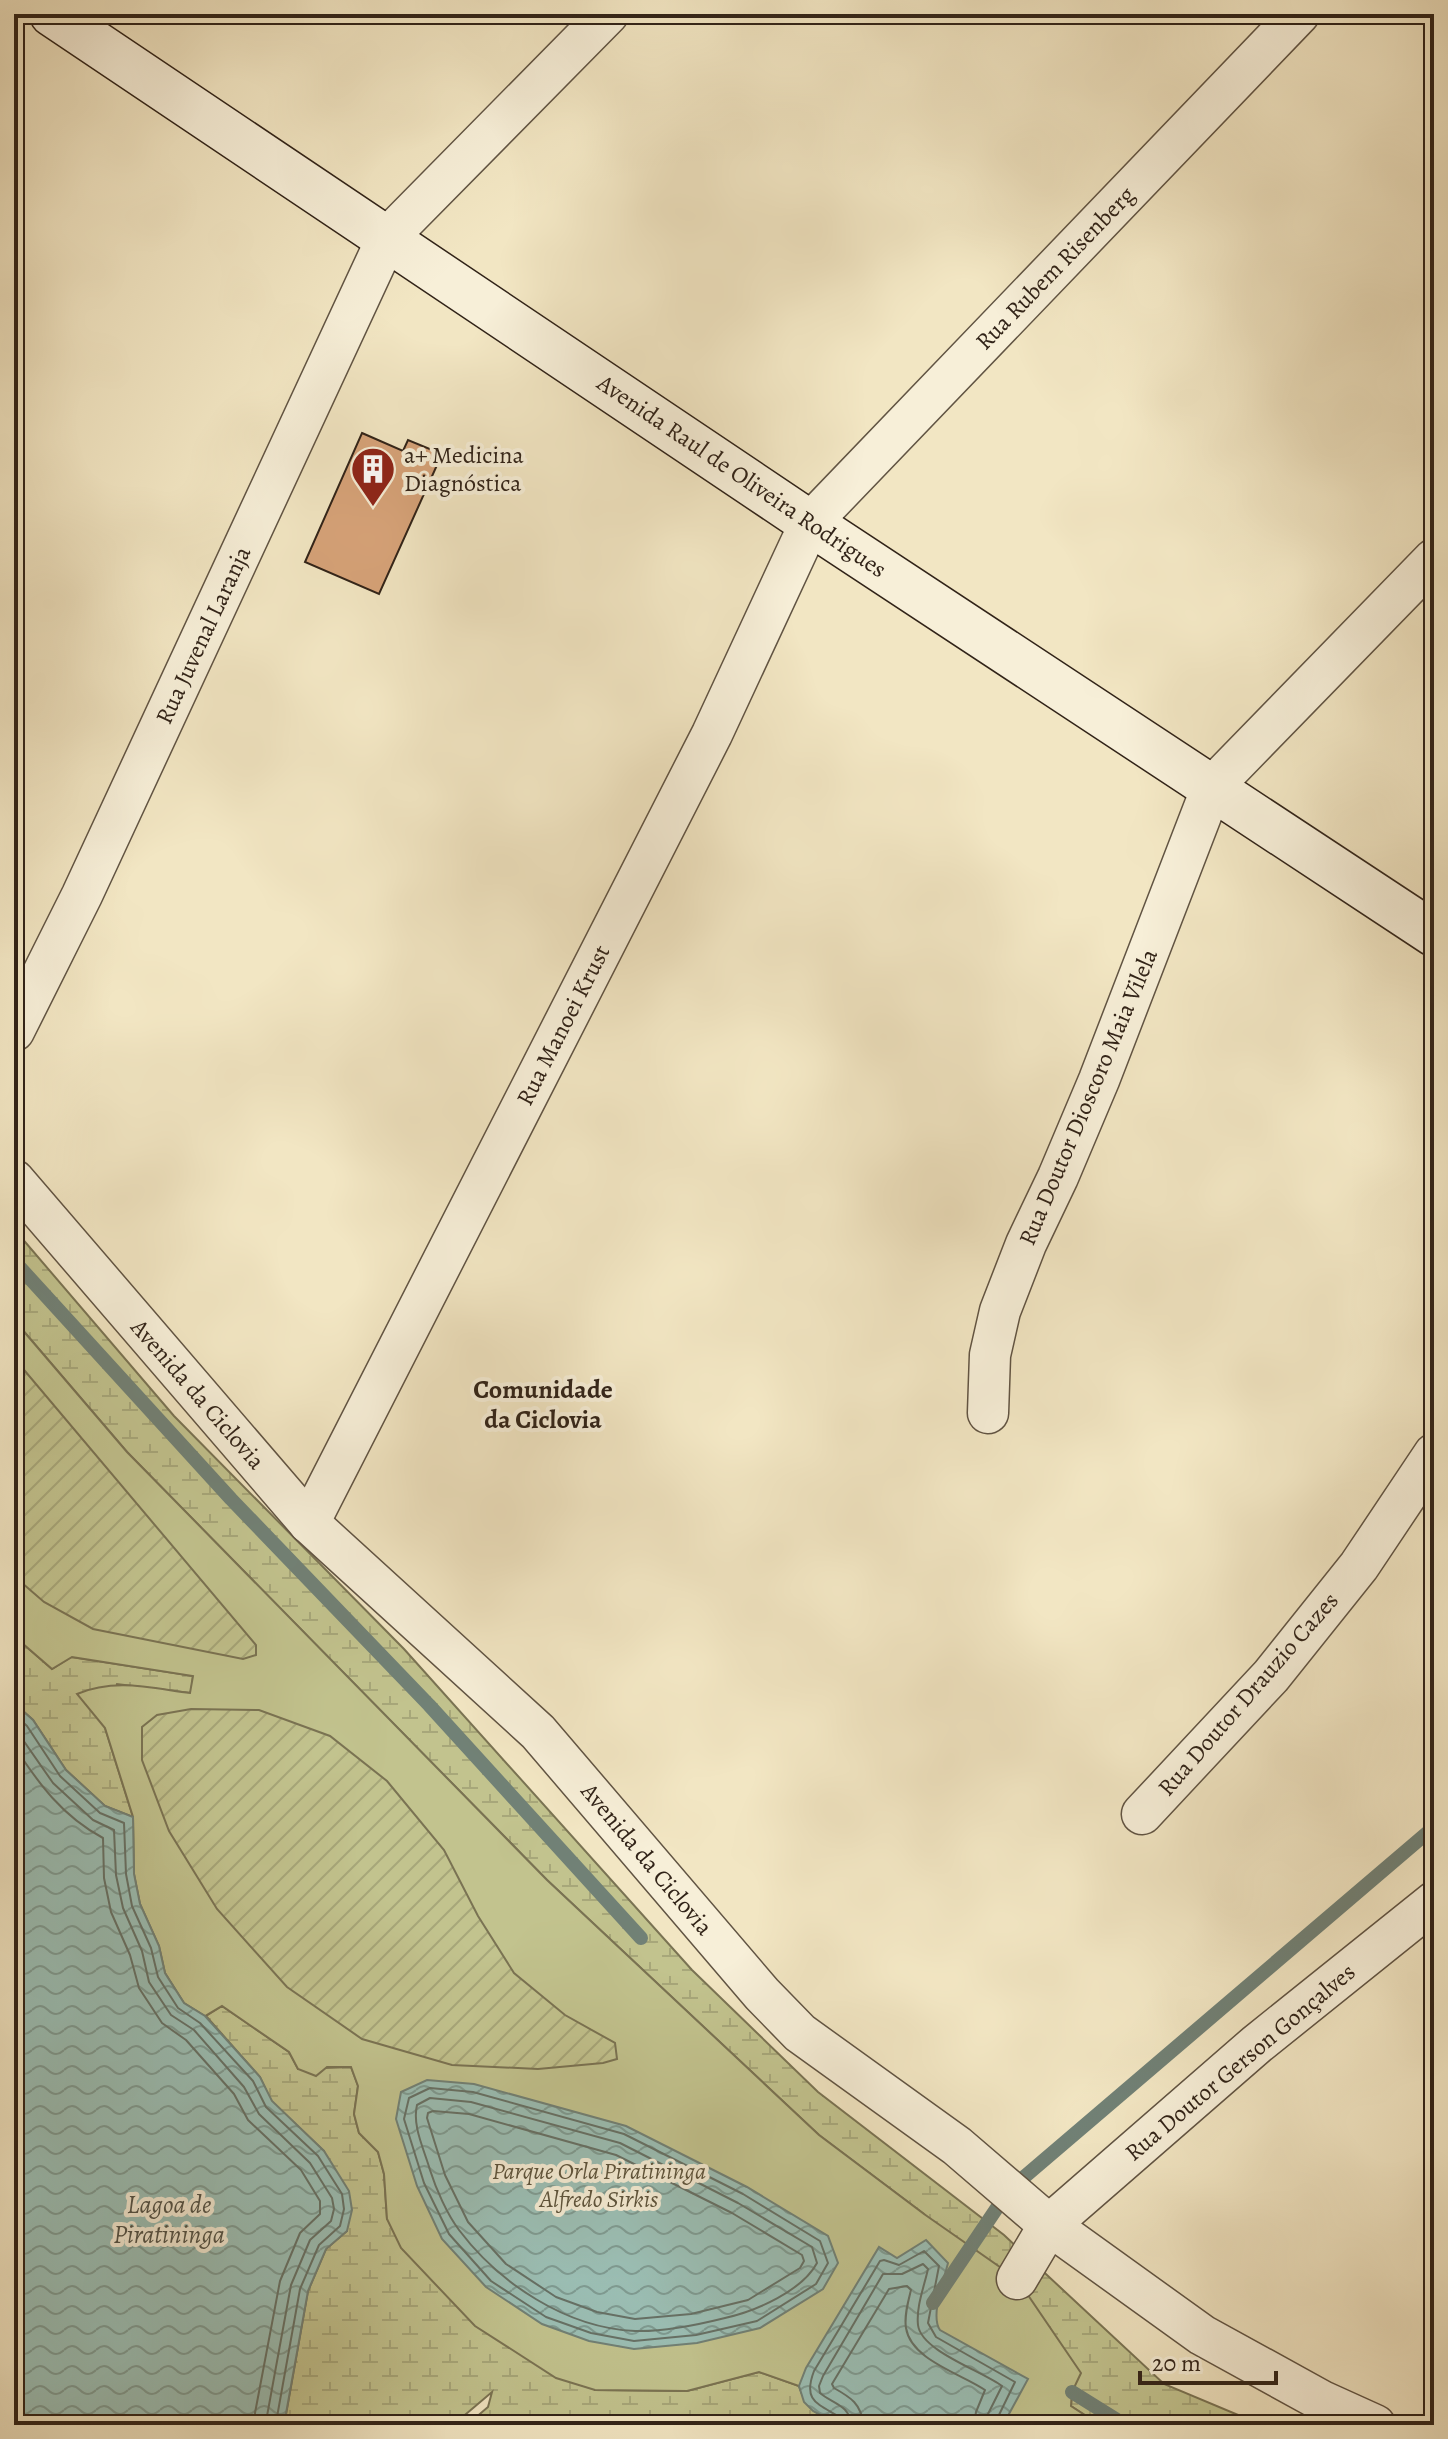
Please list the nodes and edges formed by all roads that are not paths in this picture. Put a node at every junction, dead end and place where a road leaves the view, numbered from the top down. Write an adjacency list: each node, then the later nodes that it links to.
1 (52, 14): 4 (main road, Avenida Raul de Oliveira Rodrigues)
2 (608, 14): 4 (street, Rua Juvenal Laranja)
3 (1299, 14): 5 (street, Rua Rubem Risenberg)
4 (387, 238): 5 (main road, Avenida Raul de Oliveira Rodrigues); 9 (street, Rua Juvenal Laranja)
5 (810, 523): 7 (main road, Avenida Raul de Oliveira Rodrigues); 13 (street, Rua Manoei Krust)
6 (1434, 559): 7 (street)
7 (1212, 787): 8 (main road, Avenida Raul de Oliveira Rodrigues); 11 (street, Rua Doutor Dioscoro Maia Vilela)
8 (1434, 934)
9 (14, 1031)
10 (14, 1180): 13 (street, Avenida da Ciclovia)
11 (988, 1413)
12 (1434, 1454): 14 (street, Rua Doutor Drauzio Cazes)
13 (309, 1523): 16 (street, Avenida da Ciclovia)
14 (1142, 1814)
15 (1434, 1902): 16 (street, Rua Doutor Gerson Gonçalves)
16 (1049, 2225): 17 (street, Rua Doutor Gerson Gonçalves); 18 (street, Avenida da Ciclovia)
17 (1017, 2279)
18 (1375, 2425)

